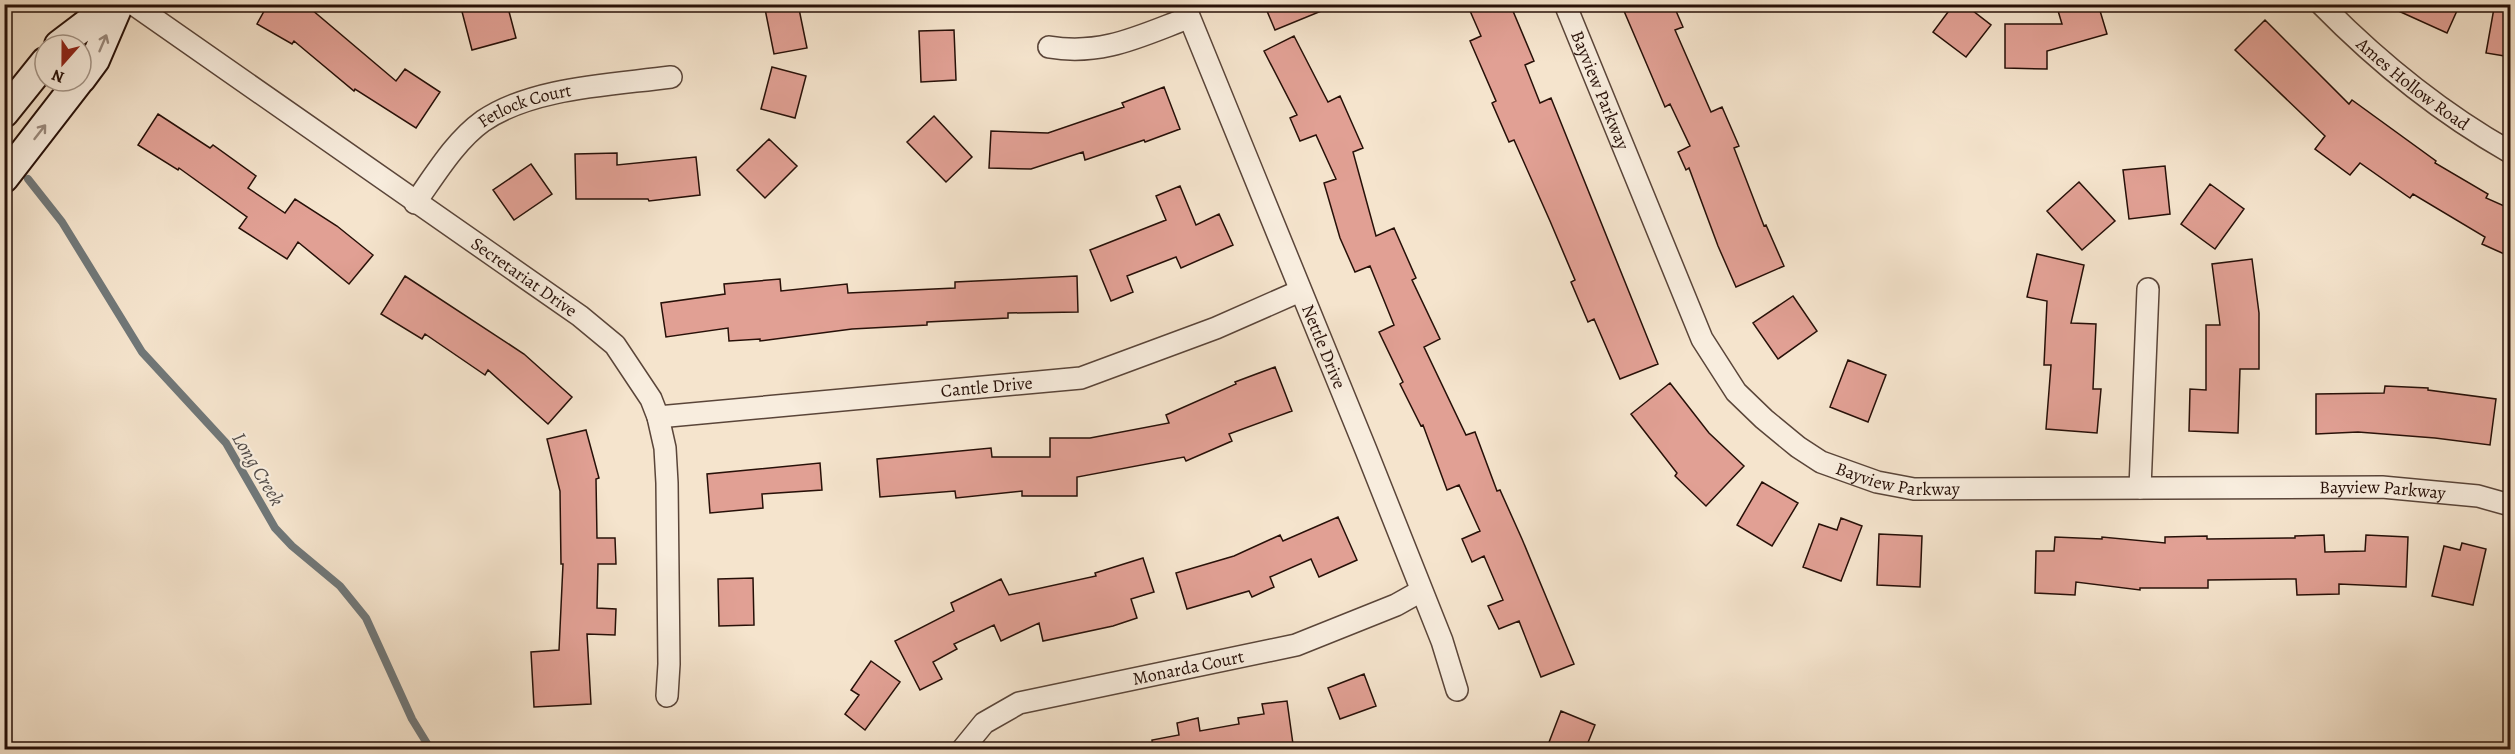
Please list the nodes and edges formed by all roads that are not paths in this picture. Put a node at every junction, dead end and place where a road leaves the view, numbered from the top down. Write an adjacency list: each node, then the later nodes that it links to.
1 (113, 4): 7 (main road)
2 (119, 4): 9 (main road, one-way to 2)
3 (133, 4): 16 (street, Secretariat Drive)
4 (1565, 4): 20 (street, Bayview Parkway)
5 (2321, 4): 14 (street, Ames Hollow Road)
6 (1186, 11): 8 (street); 18 (street, Nettle Drive)
7 (75, 33)
8 (1049, 47)
9 (93, 63)
10 (671, 77): 16 (street, Fetlock Court)
11 (33, 78): 13 (main road)
12 (70, 93): 15 (main road, one-way to 12)
13 (4, 113)
14 (2511, 152)
15 (4, 178)
16 (415, 203): 19 (street, Secretariat Drive)
17 (2148, 289): 20 (street)
18 (1300, 291): 19 (street, Cantle Drive); 22 (street, Nettle Drive)
19 (658, 417): 24 (street, Secretariat Drive)
20 (2140, 488): 21 (street, Bayview Parkway)
21 (2511, 505)
22 (1421, 591): 23 (street, Nettle Drive); 25 (street, Monarda Court)
23 (1457, 690)
24 (667, 696)
25 (962, 750)

